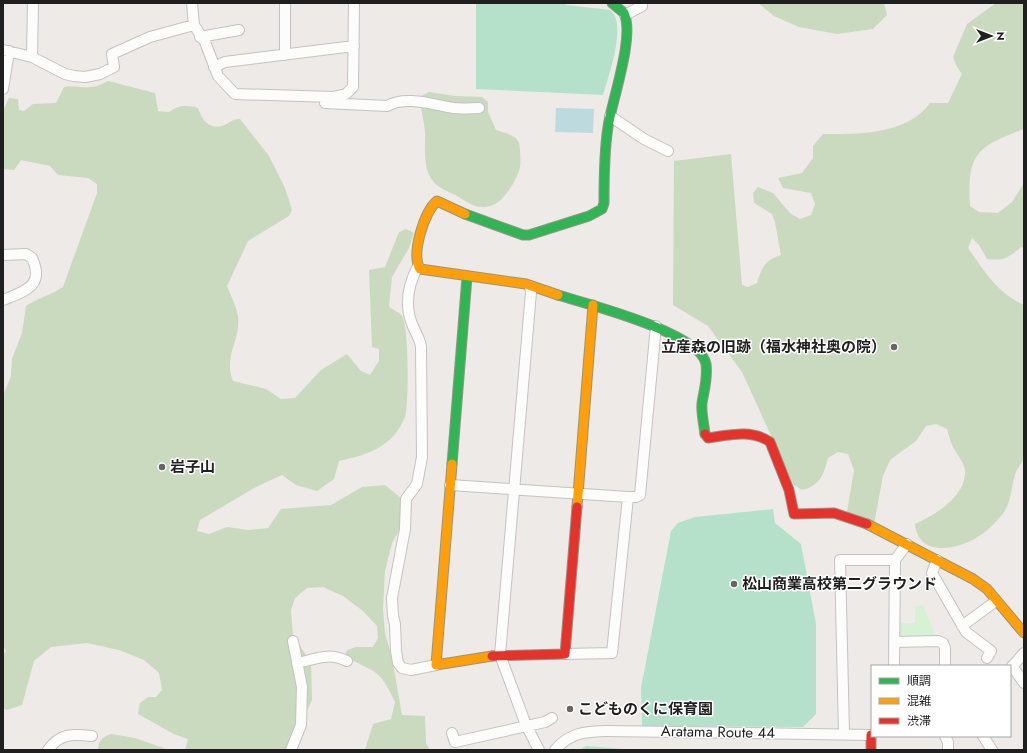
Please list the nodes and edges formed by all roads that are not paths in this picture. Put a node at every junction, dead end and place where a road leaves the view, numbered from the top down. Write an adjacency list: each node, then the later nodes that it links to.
1 (33, 3): 14 (street)
2 (192, 3): 8 (street)
3 (286, 3): 13 (street)
4 (354, 3): 11 (street)
5 (612, 3): 7 (street)
6 (642, 3): 7 (street)
7 (625, 15): 19 (street)
8 (194, 25): 10 (street); 14 (street)
9 (239, 30): 10 (street)
10 (200, 37): 15 (street)
11 (354, 46): 13 (street); 17 (street)
12 (6, 51): 14 (street); 16 (street)
13 (285, 55): 15 (street)
14 (32, 57)
15 (214, 67): 17 (street)
16 (3, 88)
17 (312, 96): 18 (street)
18 (479, 108)
19 (610, 116): 20 (street); 22 (street)
20 (668, 151)
21 (3, 255): 25 (street)
22 (418, 266): 23 (street); 46 (street)
23 (467, 277): 24 (street); 28 (street)
24 (530, 286): 26 (street); 29 (street)
25 (3, 300)
26 (593, 305): 27 (street); 30 (street)
27 (656, 326): 31 (street); 32 (street)
28 (450, 485): 29 (street); 46 (street)
29 (514, 488): 30 (street); 42 (street)
30 (579, 493): 31 (street); 41 (street)
31 (628, 497): 41 (street)
32 (907, 544): 33 (street); 34 (street)
33 (895, 560): 39 (street); 54 (street)
34 (937, 560): 35 (street); 36 (street)
35 (996, 601): 36 (street); 37 (street)
36 (962, 626): 43 (street)
37 (1024, 634)
38 (293, 641): 45 (street)
39 (894, 642): 47 (street); 48 (street)
40 (1024, 653): 49 (street)
41 (565, 654): 42 (street)
42 (500, 655): 46 (street); 52 (street)
43 (988, 658)
44 (347, 661): 45 (street)
45 (297, 662): 60 (street)
46 (436, 665)
47 (894, 665)
48 (945, 665)
49 (1011, 667): 50 (street)
50 (1024, 683)
51 (552, 718): 52 (street)
52 (526, 726): 53 (street); 61 (street)
53 (452, 733)
54 (844, 734): 55 (street, Aratama Route 44); 62 (street, Aratama Route 44)
55 (871, 735): 63 (street, Aratama Route 44)
56 (92, 736): 59 (street)
57 (946, 737): 64 (street)
58 (984, 737): 65 (street)
59 (48, 750)
60 (291, 750)
61 (539, 750)
62 (555, 750)
63 (871, 750)
64 (948, 750)
65 (992, 750)

